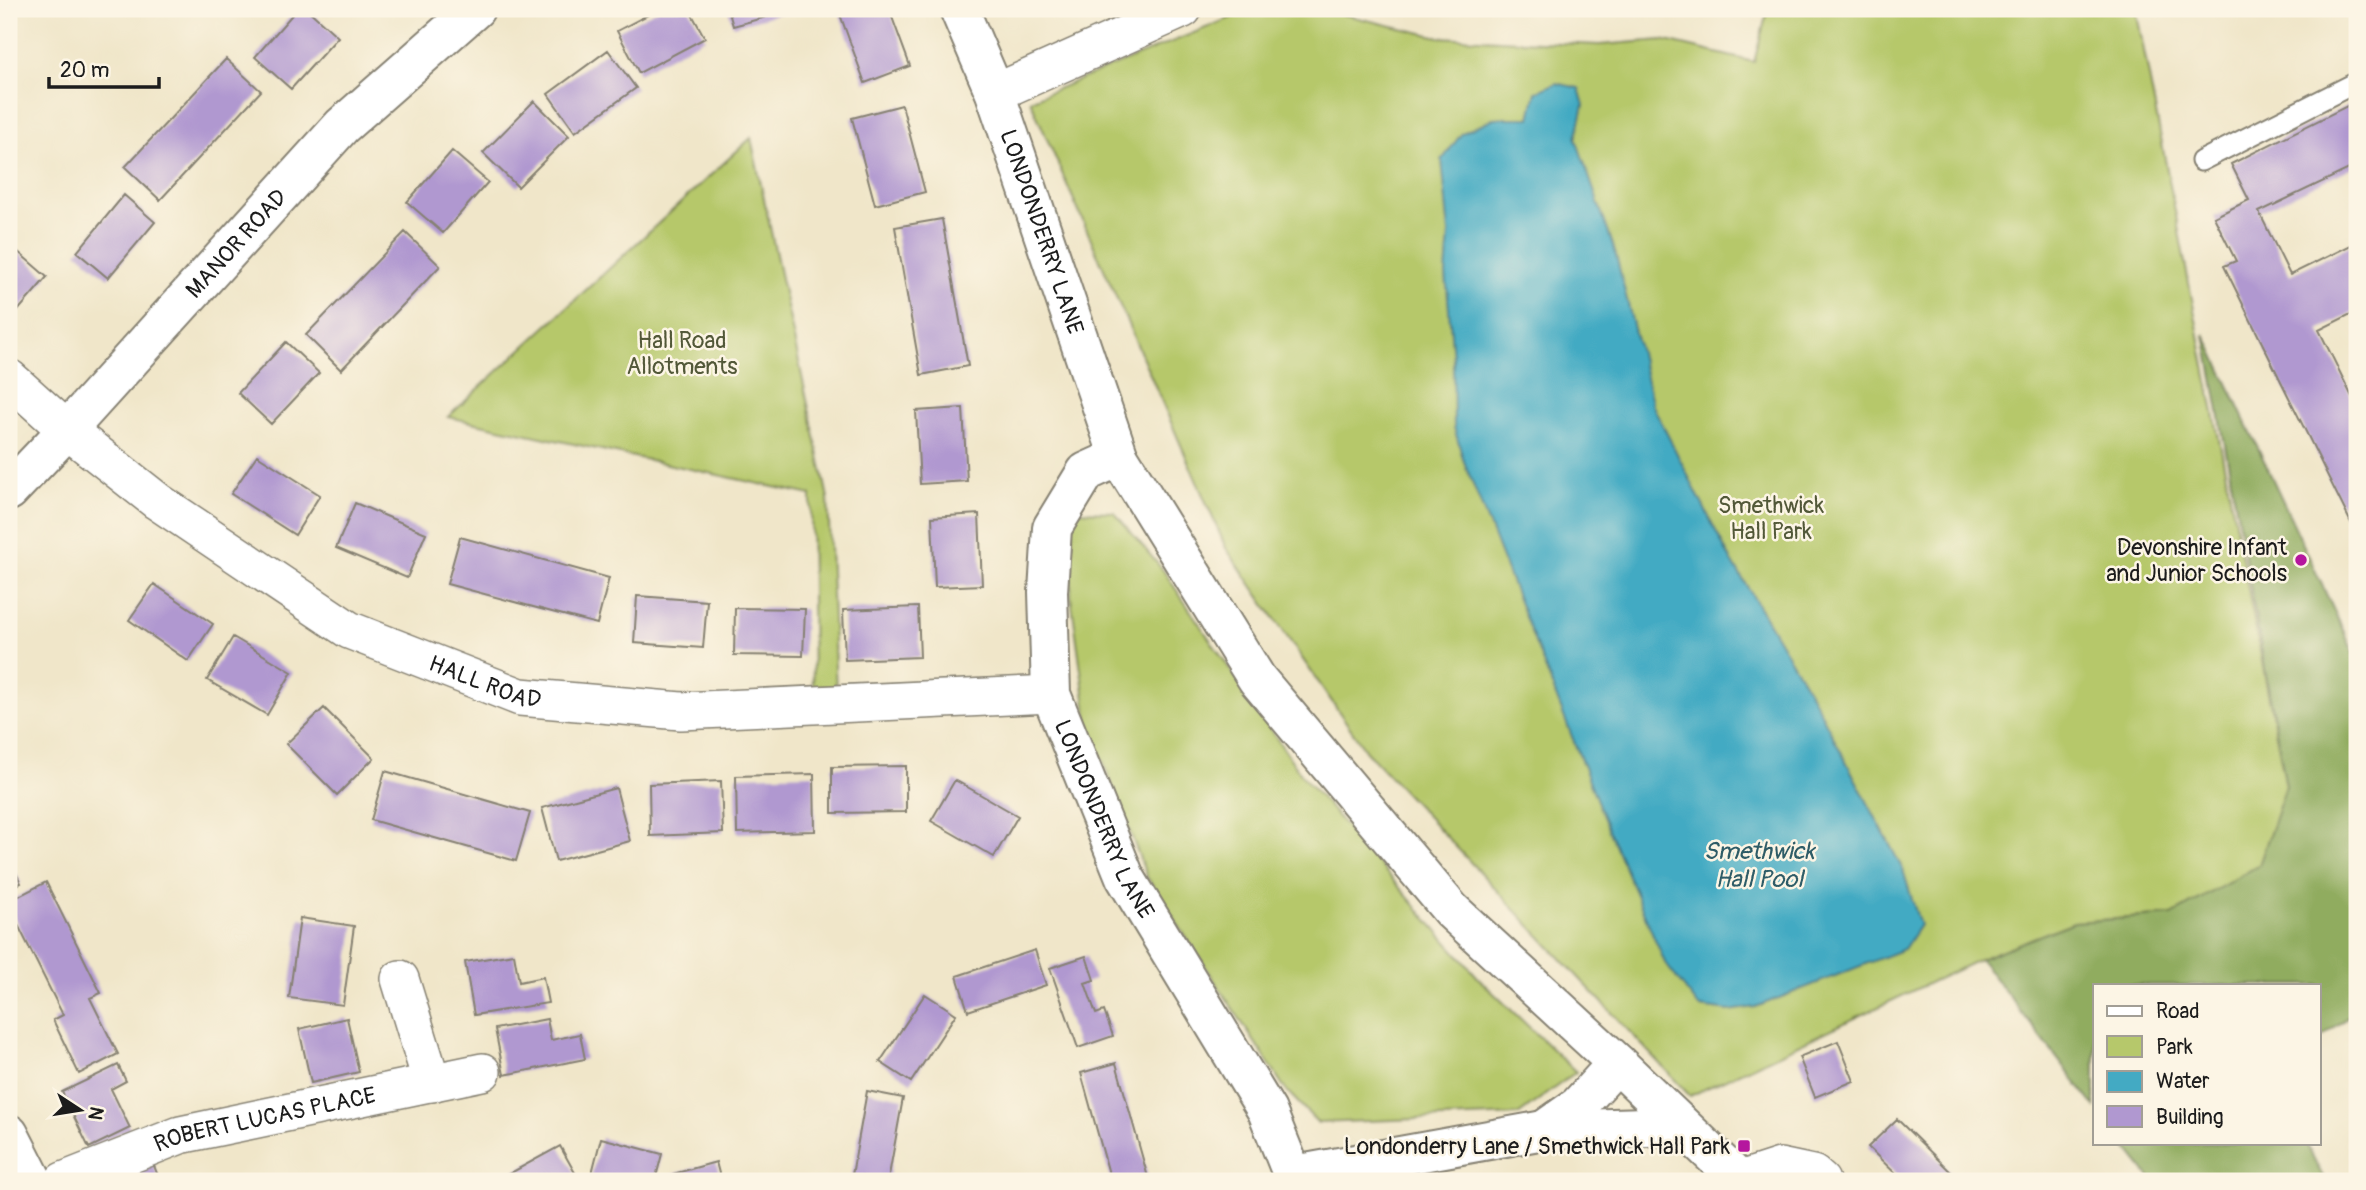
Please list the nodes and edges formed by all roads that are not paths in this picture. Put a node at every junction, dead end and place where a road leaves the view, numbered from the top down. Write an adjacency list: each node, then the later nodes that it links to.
1 (475, 9): 8 (street, MANOR ROAD)
2 (959, 9): 5 (street, LONDONDERRY LANE)
3 (1182, 9): 5 (street)
4 (2357, 82): 6 (lane)
5 (995, 93): 9 (street, LONDONDERRY LANE)
6 (2201, 161)
7 (9, 378): 8 (street, HALL ROAD)
8 (67, 430): 10 (street, MANOR ROAD); 11 (street, HALL ROAD)
9 (1119, 457): 11 (street, LONDONDERRY LANE); 13 (street, LONDONDERRY LANE)
10 (9, 491)
11 (1051, 694): 19 (street, LONDONDERRY LANE)
12 (400, 979): 15 (street)
13 (1617, 1063): 16 (street, LONDONDERRY LANE); 17 (street, LONDONDERRY LANE)
14 (482, 1072): 15 (street, ROBERT LUCAS PLACE)
15 (432, 1083): 21 (street, ROBERT LUCAS PLACE)
16 (1681, 1126): 17 (street, LONDONDERRY LANE); 22 (street)
17 (1544, 1130): 19 (street, LONDONDERRY LANE)
18 (9, 1134): 20 (street)
19 (1295, 1178)
20 (33, 1181)
21 (63, 1181)
22 (1740, 1181): 23 (street)
23 (1821, 1181)

